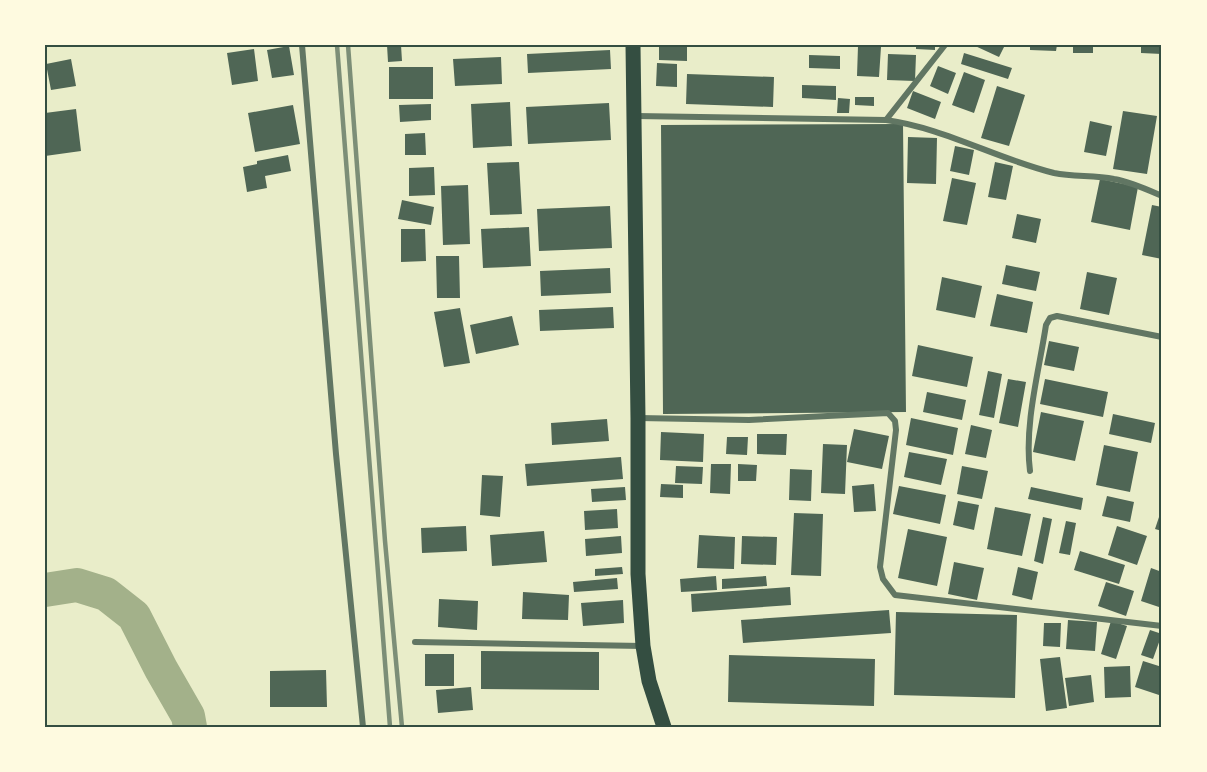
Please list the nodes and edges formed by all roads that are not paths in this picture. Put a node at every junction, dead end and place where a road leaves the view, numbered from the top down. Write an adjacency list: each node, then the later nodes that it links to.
1 (302, 45): 13 (street)
2 (633, 45): 4 (highway)
3 (945, 45): 5 (street)
4 (635, 116): 5 (street); 8 (highway)
5 (886, 120): 6 (street)
6 (1162, 196)
7 (1162, 338): 9 (street)
8 (638, 418): 10 (street); 12 (highway)
9 (1030, 471)
10 (1162, 626)
11 (415, 642): 12 (street)
12 (643, 646): 14 (highway)
13 (363, 727)
14 (664, 727)

